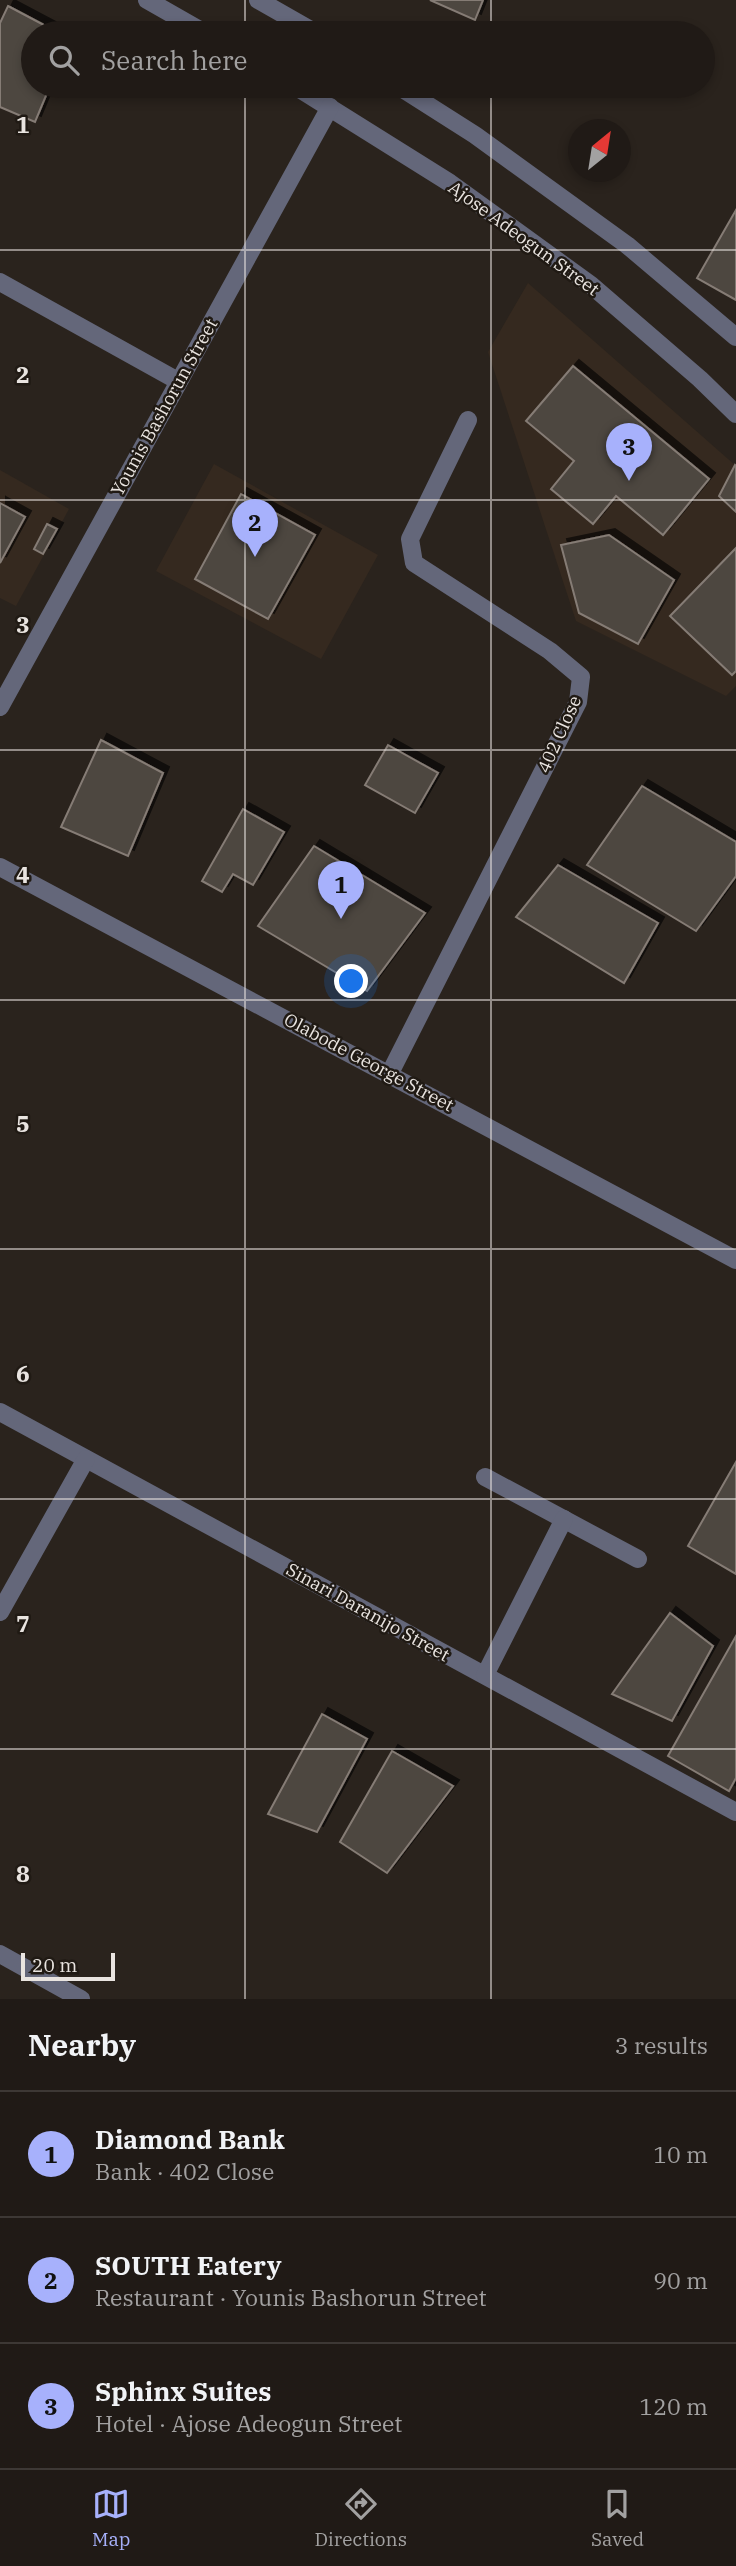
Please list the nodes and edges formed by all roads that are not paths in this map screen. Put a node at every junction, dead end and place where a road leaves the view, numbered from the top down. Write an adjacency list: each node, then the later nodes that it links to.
1 (147, 0): 3 (street)
2 (258, 0): 4 (street)
3 (184, 21)
4 (295, 21)
5 (315, 98): 7 (street, Ajose Adeogun Street)
6 (417, 98): 9 (street)
7 (330, 107): 10 (street, Younis Bashorun Street); 11 (street, Ajose Adeogun Street)
8 (0, 282): 10 (street)
9 (736, 337)
10 (178, 381): 13 (street, Younis Bashorun Street)
11 (736, 414)
12 (468, 420): 15 (street, 402 Close)
13 (0, 707)
14 (0, 867): 15 (street, Olabode George Street)
15 (390, 1073): 16 (street, Olabode George Street)
16 (736, 1260)
17 (0, 1412): 18 (street, Sinari Daranijo Street)
18 (86, 1459): 22 (street); 23 (street, Sinari Daranijo Street)
19 (485, 1476): 20 (street)
20 (564, 1519): 21 (street); 23 (street)
21 (638, 1559)
22 (0, 1612)
23 (485, 1675): 24 (street, Sinari Daranijo Street)
24 (736, 1812)
25 (0, 1954): 26 (street)
26 (81, 1999)

